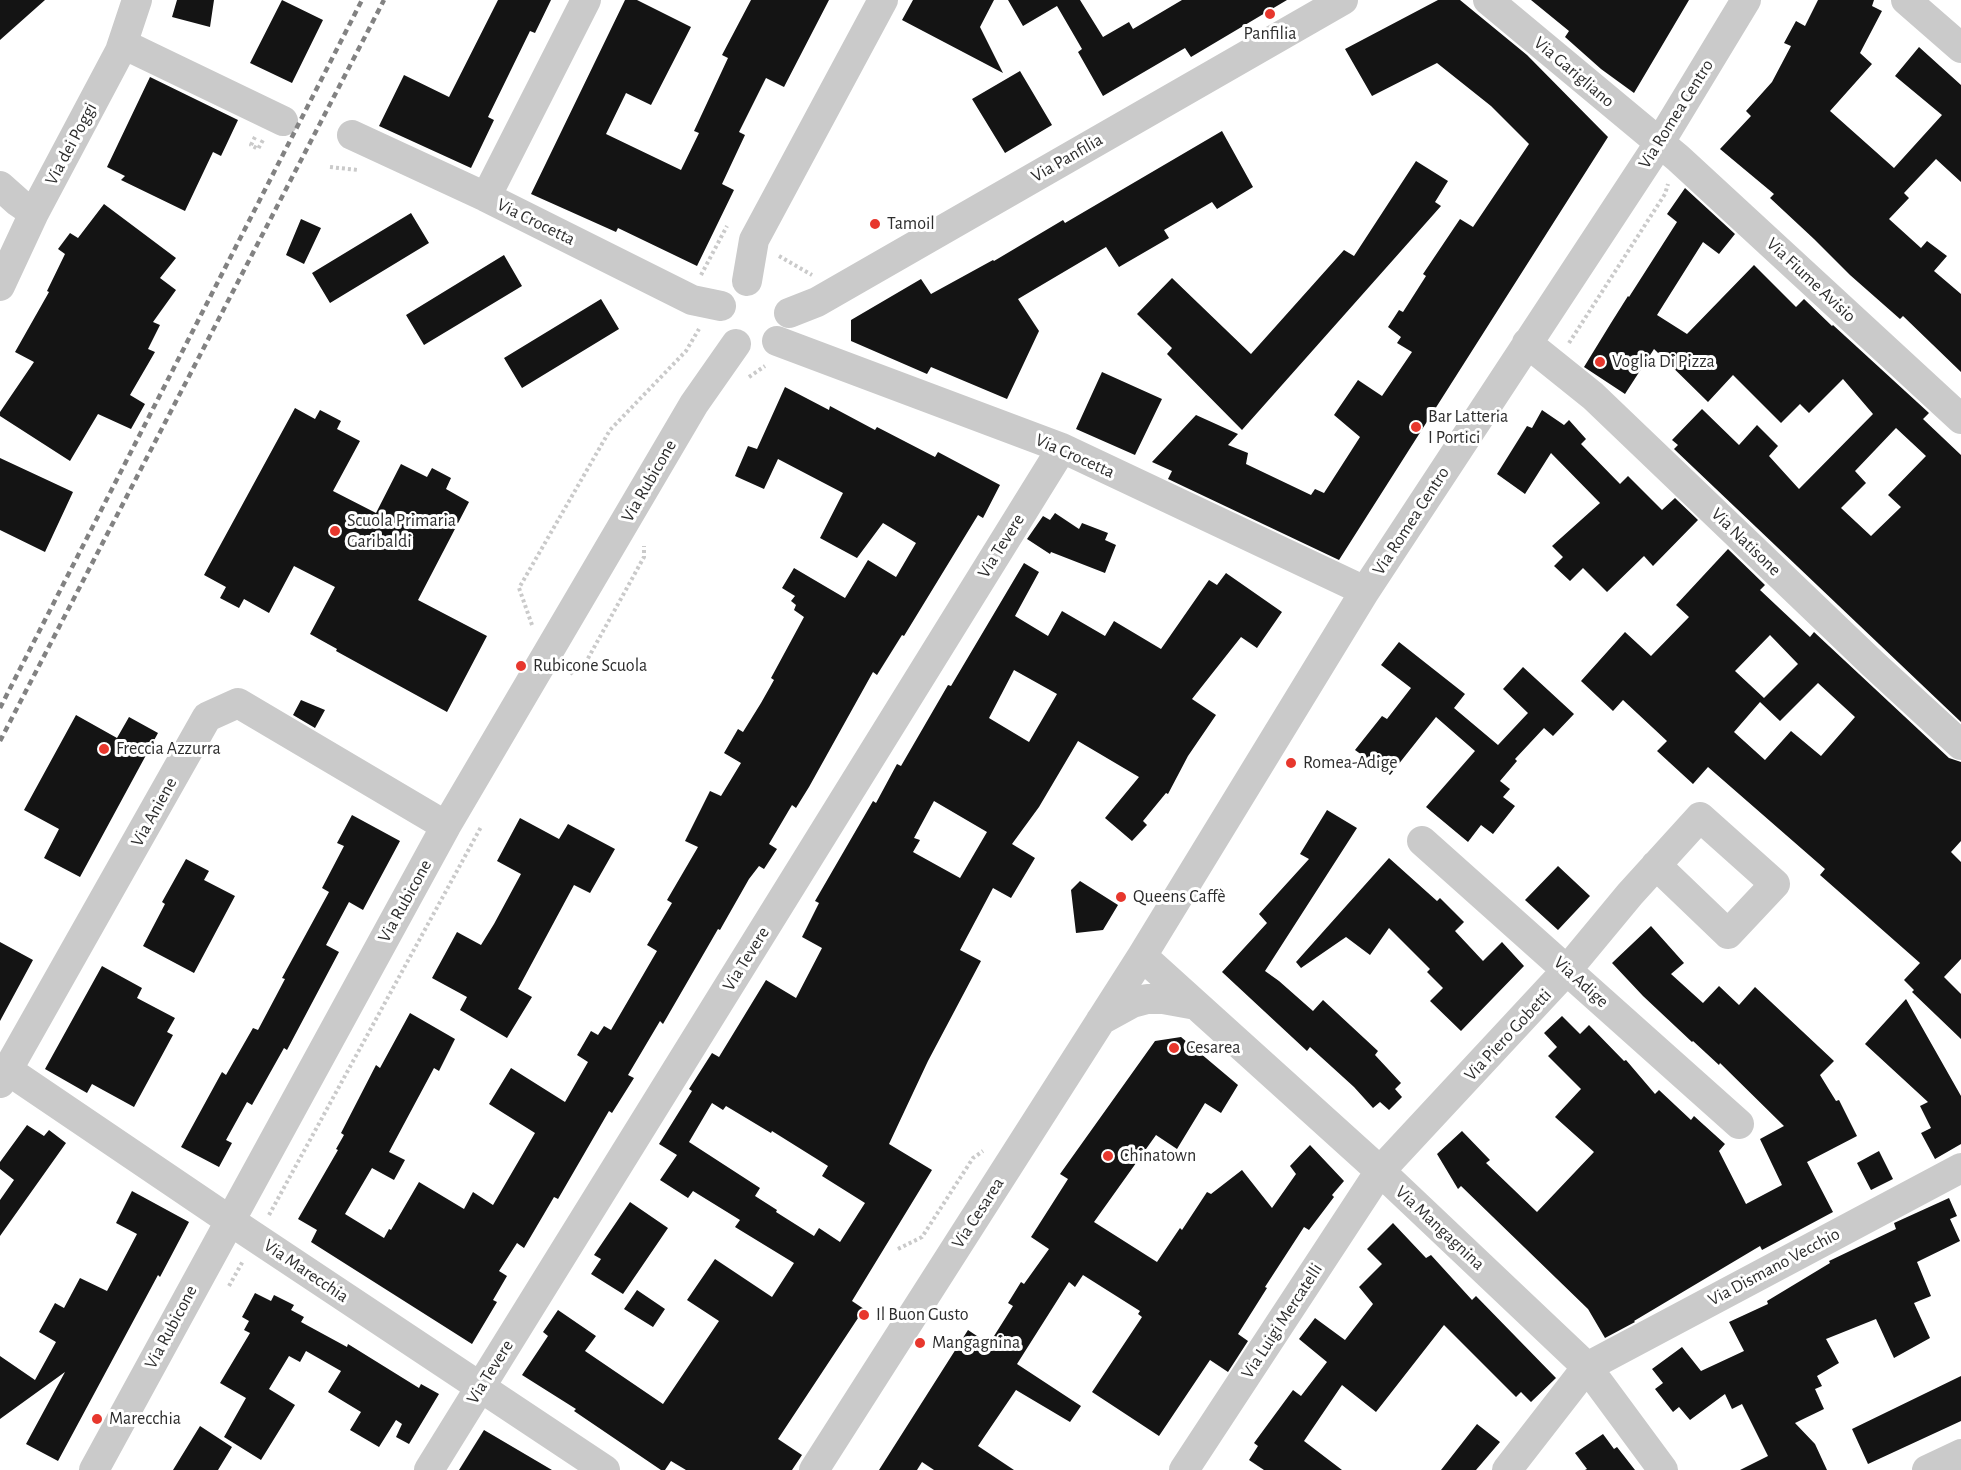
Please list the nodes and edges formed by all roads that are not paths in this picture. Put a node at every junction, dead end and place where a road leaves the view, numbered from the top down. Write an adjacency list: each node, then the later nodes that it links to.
1 (137, 0): 8 (street, Via dei Poggi)
2 (586, 0): 14 (street)
3 (884, 0): 17 (street)
4 (1343, 0): 17 (street, Via Panfilia)
5 (1488, 0): 12 (street, Via Garigliano)
6 (1746, 0): 12 (street, Via Romea Centro)
7 (1906, 0): 9 (street)
8 (123, 44): 10 (street); 15 (street, Via dei Poggi)
9 (1961, 48)
10 (283, 121)
11 (352, 135): 14 (street, Via Crocetta)
12 (1659, 142): 20 (street, Via Romea Centro); 22 (street, Via Fiume Avisio)
13 (0, 186): 15 (street)
14 (486, 197): 18 (street, Via Crocetta)
15 (34, 213): 16 (street, Via dei Poggi)
16 (0, 286)
17 (772, 292): 18 (street); 19 (street)
18 (721, 306): 21 (street)
19 (777, 341): 21 (street); 23 (street, Via Crocetta)
20 (1527, 343): 24 (street, Via Romea Centro); 25 (street, Via Natisone)
21 (736, 344): 26 (street, Via Rubicone)
22 (1961, 419)
23 (1062, 448): 24 (street, Via Crocetta); 39 (street, Via Tevere)
24 (1365, 591): 29 (street, Via Romea Centro)
25 (1961, 745)
26 (446, 826): 33 (street, Via Aniene); 37 (street, Via Rubicone)
27 (1422, 841): 30 (street, Via Adige)
28 (1656, 865): 30 (street, Via Piero Gobetti)
29 (1142, 956): 31 (street, Via Mangagnina); 32 (street, Via Cesarea)
30 (1567, 970): 34 (street, Via Adige); 36 (street, Via Piero Gobetti)
31 (1196, 1005): 32 (street); 36 (street, Via Mangagnina)
32 (1101, 1020): 44 (street, Via Cesarea)
33 (4, 1077): 37 (street, Via Marecchia)
34 (1739, 1124)
35 (1961, 1168): 38 (street, Via Dismano Vecchio)
36 (1380, 1171): 38 (street, Via Mangagnina); 45 (street, Via Luigi Mercatelli)
37 (229, 1220): 39 (street, Via Marecchia); 41 (street, Via Rubicone)
38 (1587, 1366): 46 (street); 47 (street, Via Mangagnina)
39 (481, 1388): 42 (street, Via Tevere); 43 (street, Via Marecchia)
40 (1961, 1454): 48 (street)
41 (94, 1470)
42 (429, 1470)
43 (605, 1470)
44 (814, 1470)
45 (1184, 1470)
46 (1507, 1470)
47 (1663, 1470)
48 (1927, 1470)

